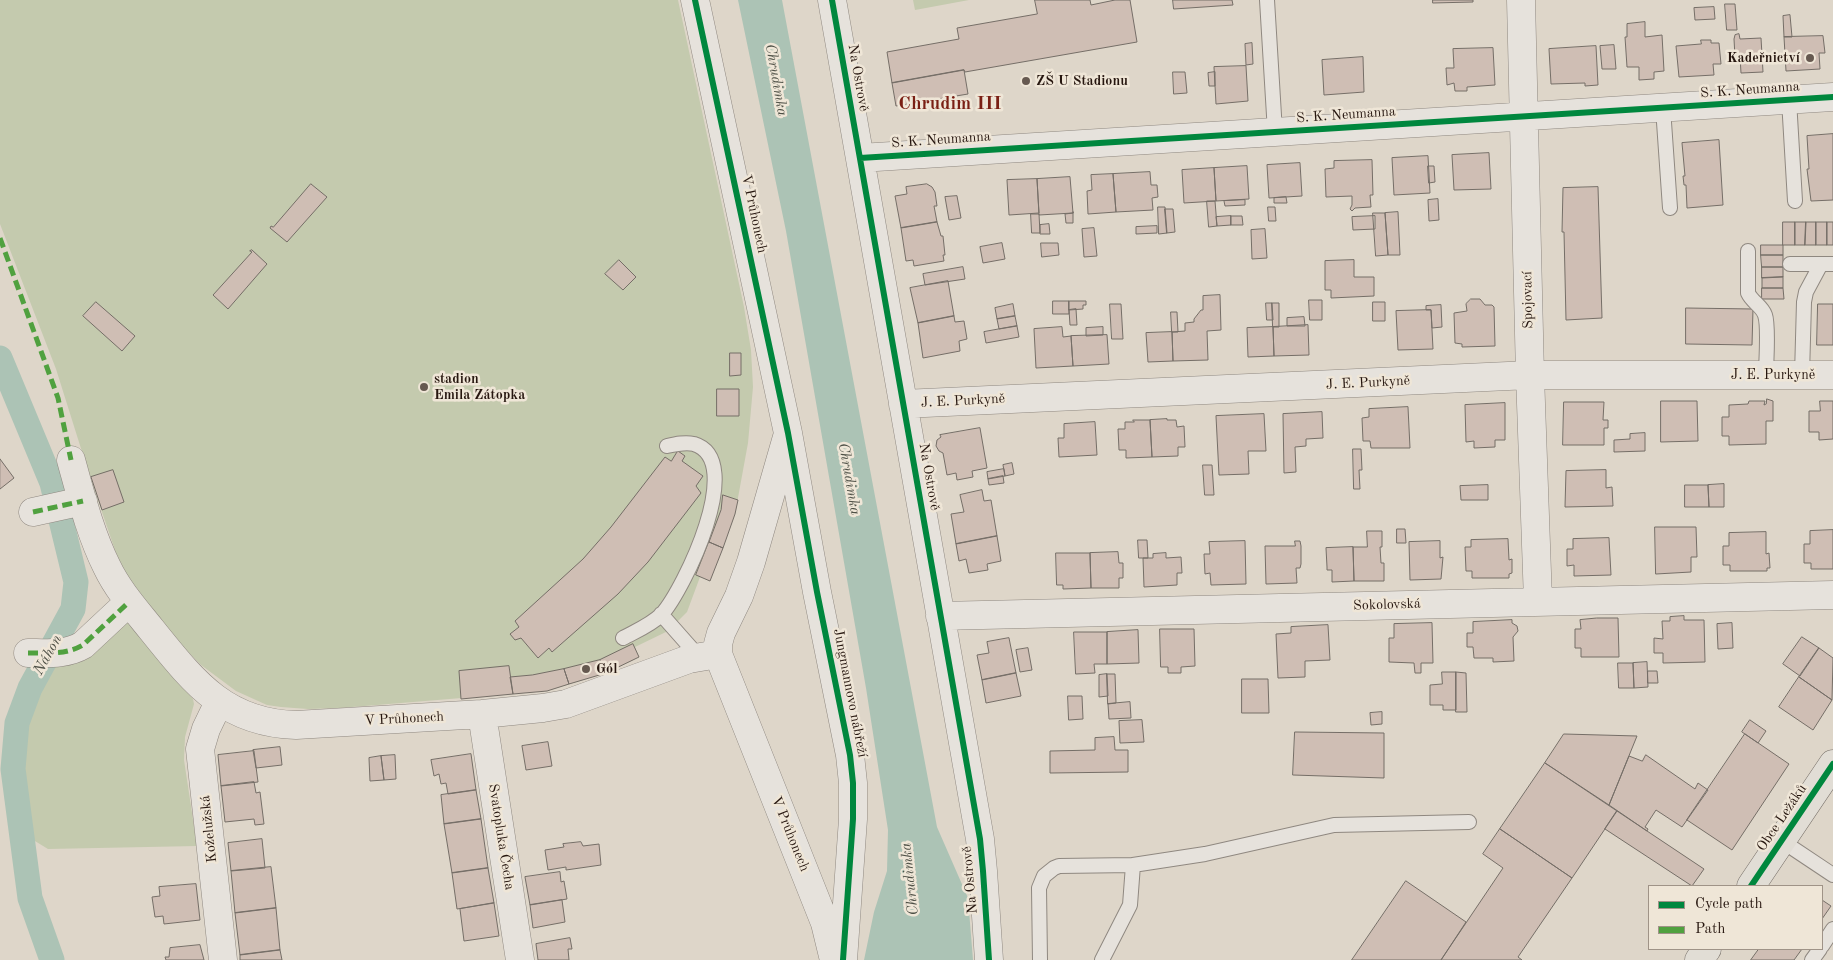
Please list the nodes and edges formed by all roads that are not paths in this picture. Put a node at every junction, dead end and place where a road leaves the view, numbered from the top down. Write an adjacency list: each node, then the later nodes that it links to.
1 (695, 0): 21 (street, V Průhonech)
2 (832, 0): 10 (street, Na Ostrově)
3 (1266, 0): 9 (lane)
4 (1521, 0): 8 (street, Spojovací)
5 (1833, 97): 6 (street, S. K. Neumanna)
6 (1789, 100): 7 (street, S. K. Neumanna); 11 (lane)
7 (1663, 108): 8 (street, S. K. Neumanna); 12 (lane)
8 (1524, 116): 9 (street, S. K. Neumanna); 16 (street, Spojovací)
9 (1275, 132): 10 (street, S. K. Neumanna)
10 (860, 158): 20 (street, Na Ostrově)
11 (1795, 201)
12 (1670, 208)
13 (1748, 251): 17 (lane)
14 (1790, 264): 15 (lane)
15 (1827, 264): 18 (lane)
16 (1530, 375): 17 (street, J. E. Purkyně); 20 (street, J. E. Purkyně); 27 (street, Spojovací)
17 (1766, 375): 18 (street, J. E. Purkyně)
18 (1802, 375): 19 (street, J. E. Purkyně)
19 (1833, 375)
20 (903, 404): 30 (street, Na Ostrově)
21 (788, 433): 33 (street, V Průhonech); 47 (street, Jungmannovo nábřeží)
22 (667, 446): 29 (lane)
23 (71, 460): 24 (street, V Průhonech)
24 (76, 503): 25 (street); 28 (street, V Průhonech)
25 (33, 512)
26 (1833, 595): 27 (street, Sokolovská)
27 (1538, 600): 30 (street, Sokolovská)
28 (129, 602): 32 (street); 34 (street, V Průhonech)
29 (661, 614): 31 (lane); 33 (lane)
30 (940, 616): 48 (street, Na Ostrově)
31 (623, 638)
32 (28, 653)
33 (709, 656): 35 (street, V Průhonech); 46 (street, V Průhonech)
34 (219, 702): 35 (street, V Průhonech); 44 (street, Koželužská)
35 (482, 714): 45 (street, Svatopluka Čecha)
36 (1833, 764): 38 (main road, Obce Ležáků)
37 (1469, 822): 39 (lane)
38 (1782, 841): 40 (lane); 41 (main road, Obce Ležáků)
39 (1133, 865): 49 (lane); 50 (lane)
40 (1833, 875)
41 (1751, 885)
42 (1833, 929): 43 (lane)
43 (1823, 944)
44 (223, 960)
45 (520, 960)
46 (834, 960)
47 (842, 960)
48 (989, 960)
49 (1040, 960)
50 (1102, 960)

